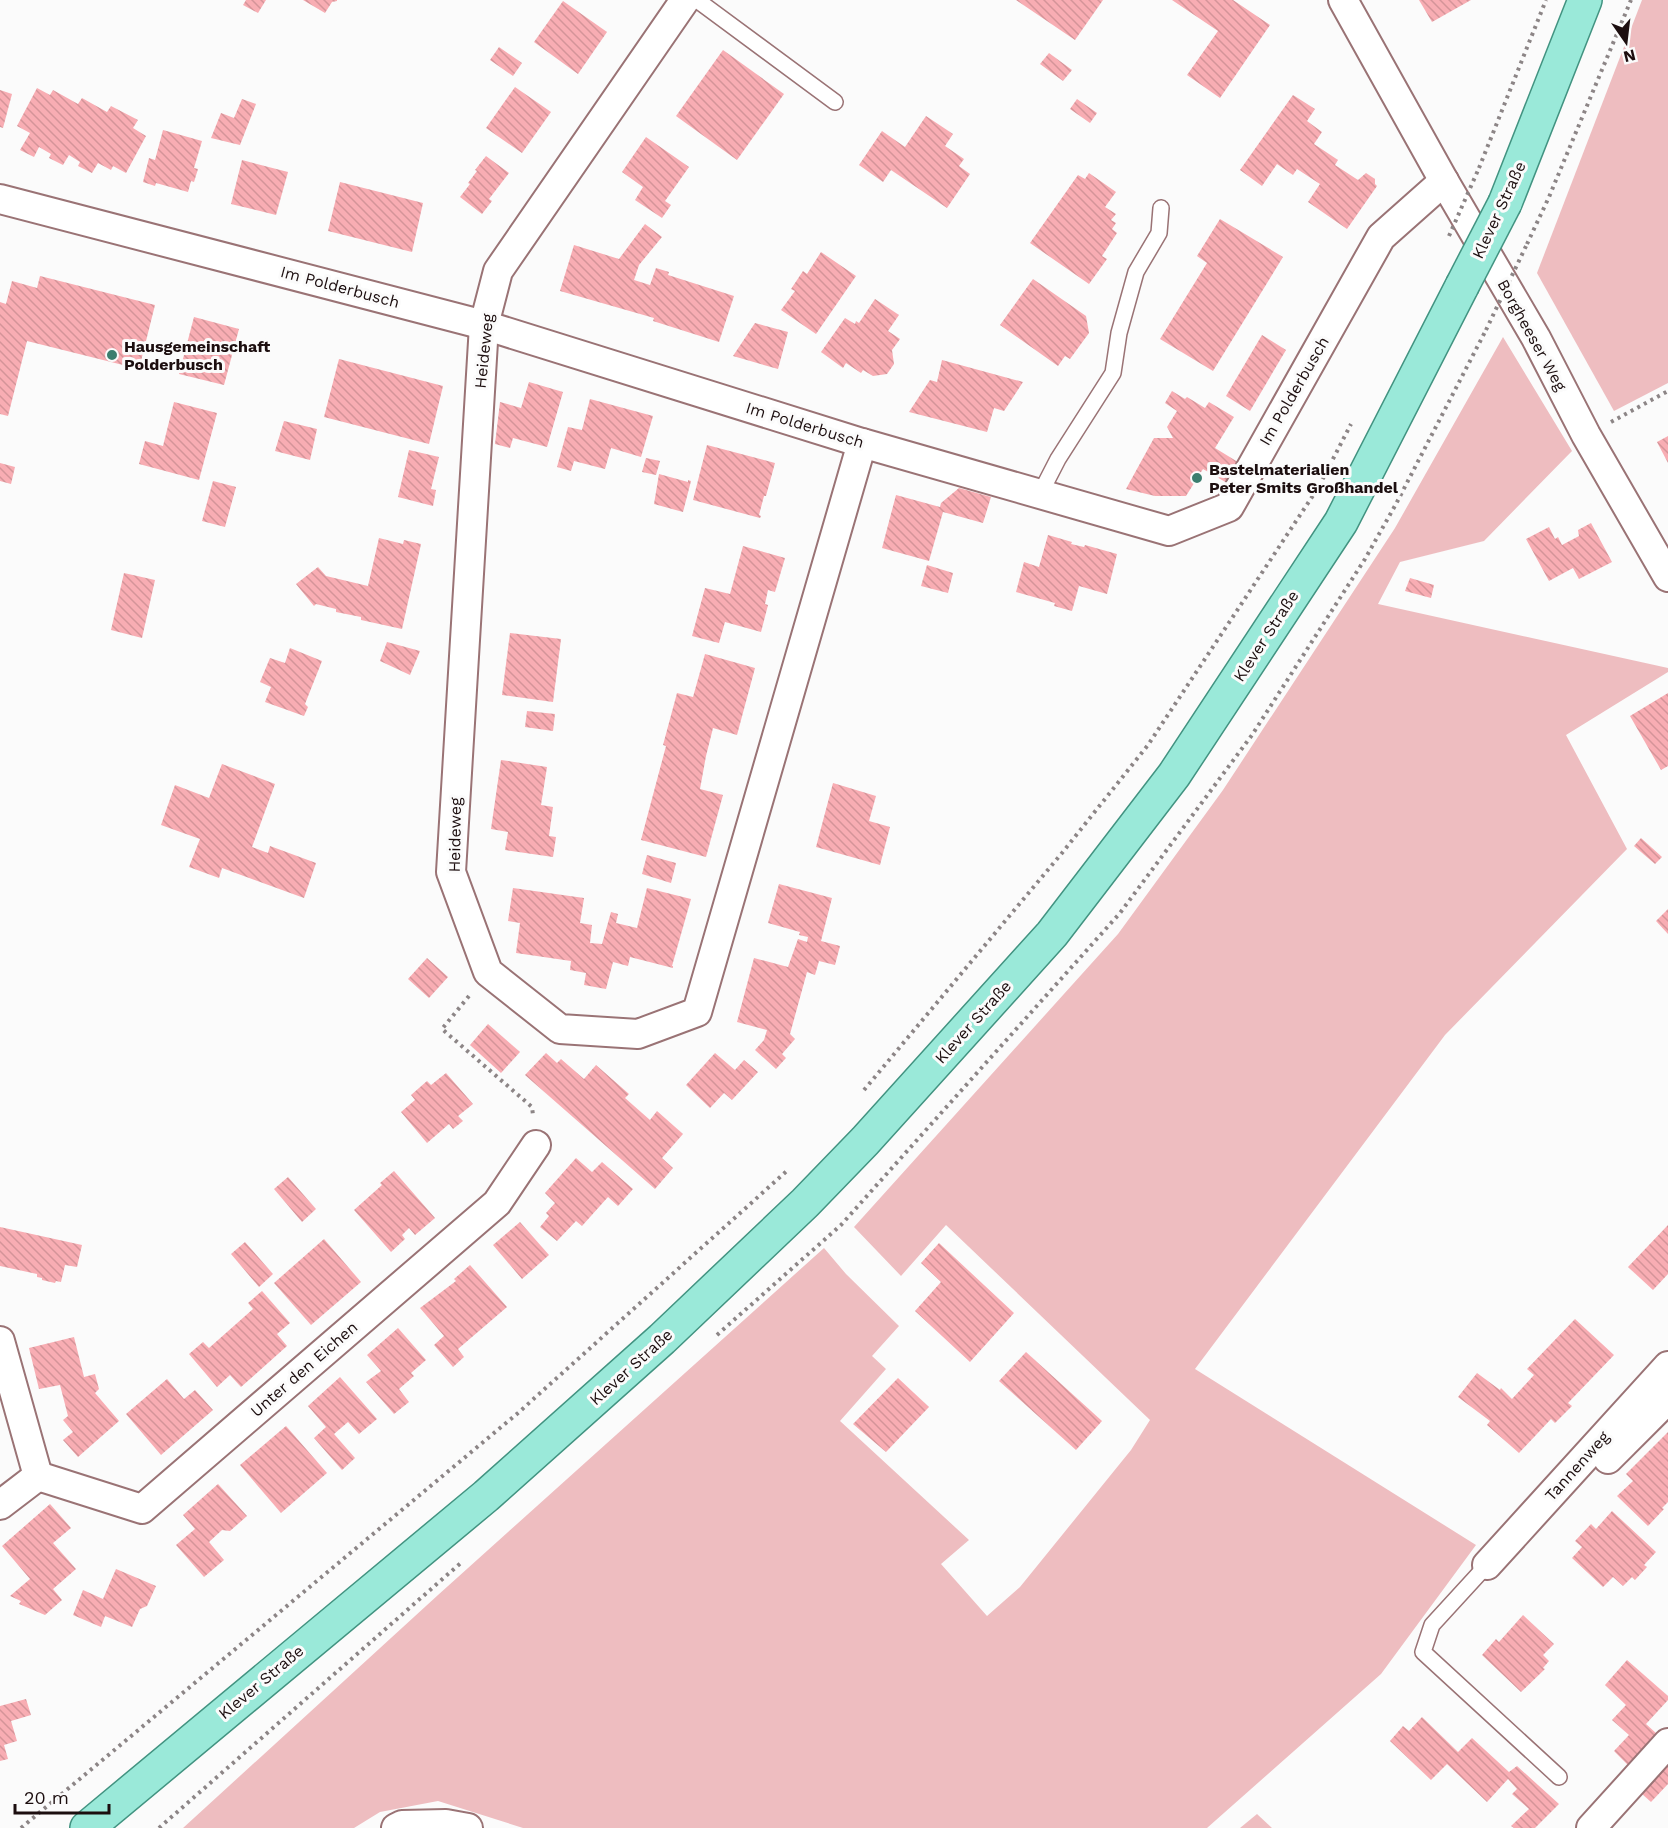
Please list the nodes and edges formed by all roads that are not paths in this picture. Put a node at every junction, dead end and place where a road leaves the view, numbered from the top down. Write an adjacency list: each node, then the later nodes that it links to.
1 (685, 0): 9 (street, Heideweg)
2 (697, 0): 5 (lane)
3 (1343, 0): 6 (street, Borgheeser Weg)
4 (1585, 0): 23 (main road, Klever Straße, bridge)
5 (835, 102)
6 (1444, 181): 11 (street, Im Polderbusch); 12 (street, Borgheeser Weg)
7 (0, 199): 9 (street, Im Polderbusch)
8 (1161, 208): 11 (lane)
9 (484, 325): 10 (street, Im Polderbusch); 10 (street, Heideweg)
10 (862, 443): 11 (street, Im Polderbusch)
11 (1040, 494)
12 (1668, 577)
13 (536, 1145): 18 (street, Unter den Eichen)
14 (0, 1341): 18 (street)
15 (1668, 1366): 20 (street, Tannenweg)
16 (1668, 1399): 17 (street, Tannenweg)
17 (1597, 1470)
18 (38, 1476): 19 (street)
19 (0, 1505)
20 (1487, 1565): 22 (lane)
21 (1668, 1743): 26 (street)
22 (1560, 1777)
23 (87, 1828)
24 (396, 1828): 25 (street)
25 (468, 1828)
26 (1591, 1828)

